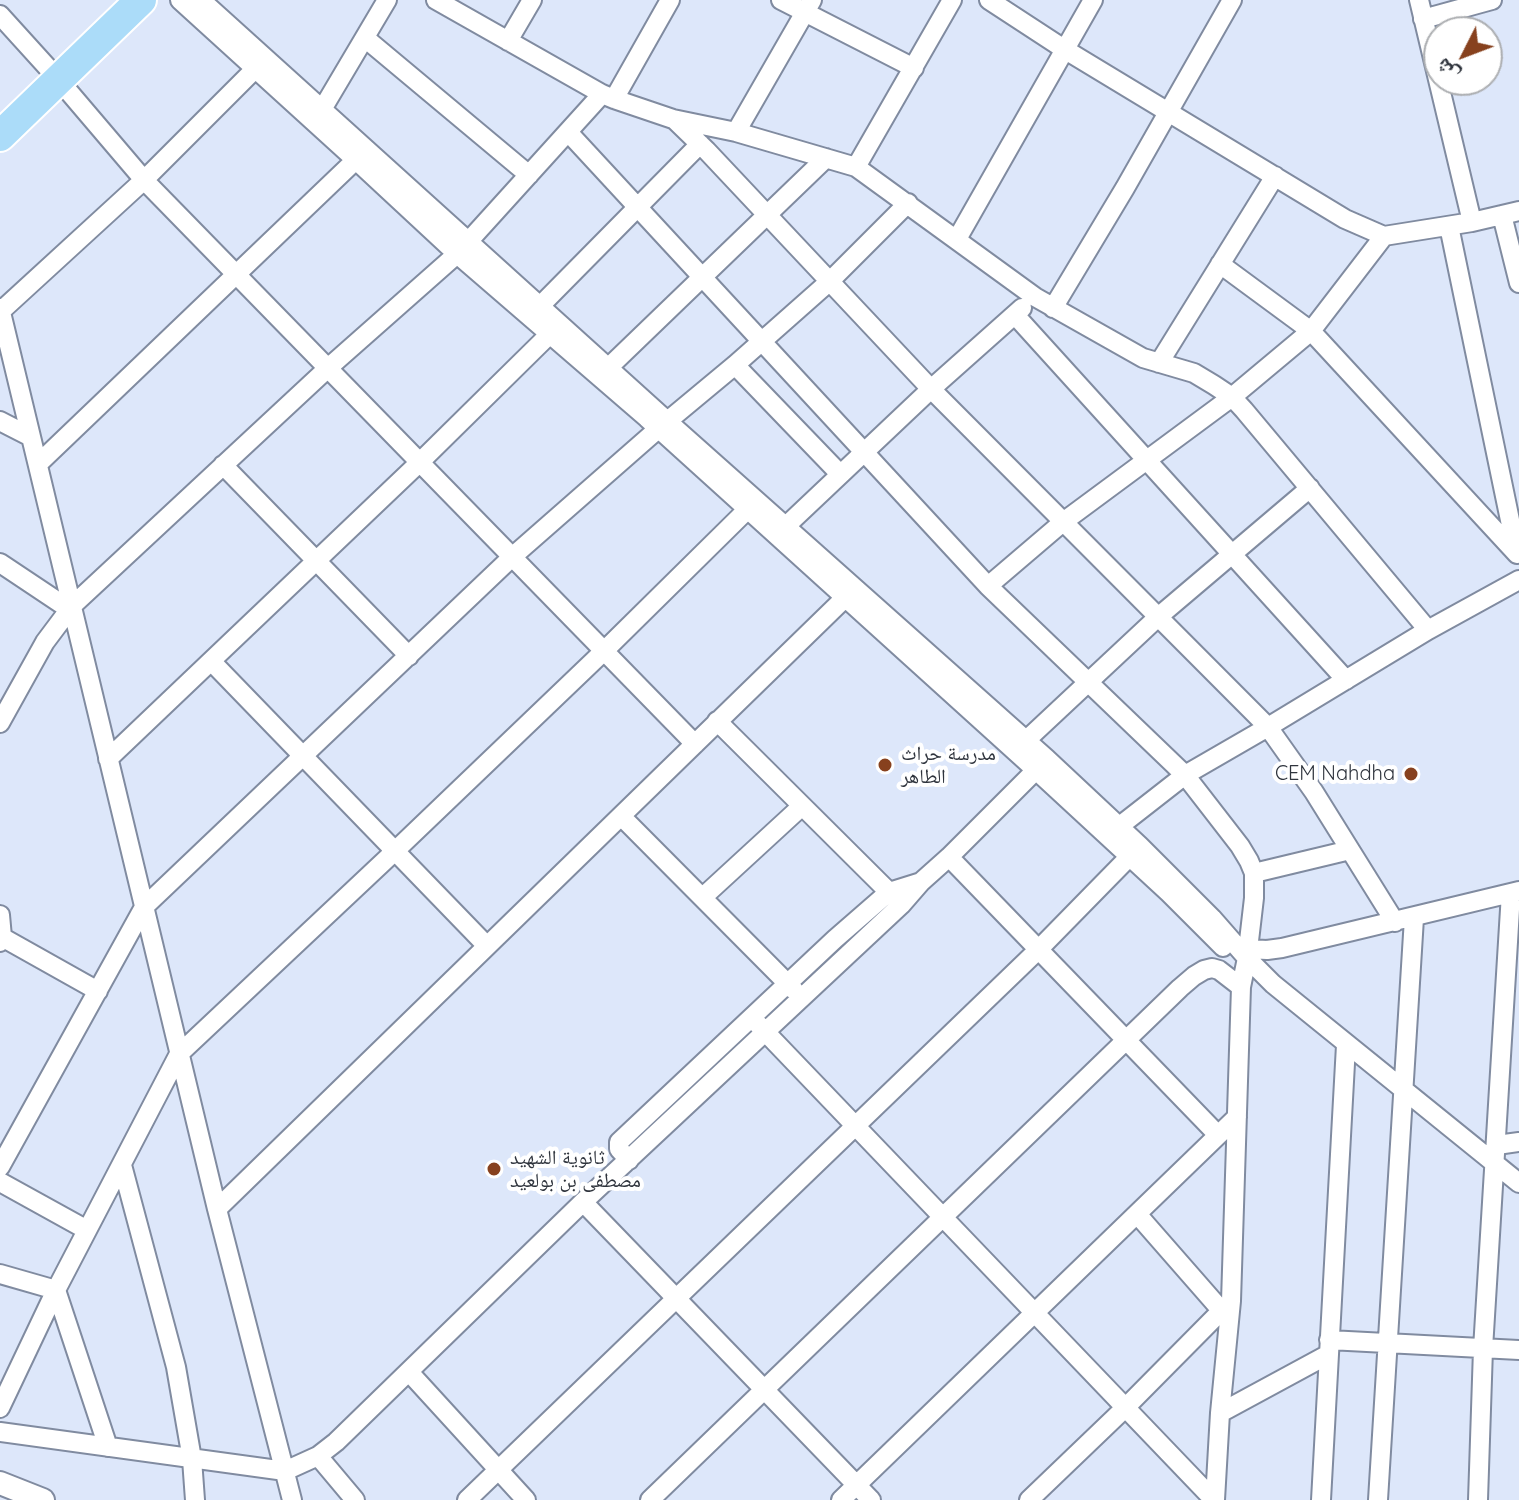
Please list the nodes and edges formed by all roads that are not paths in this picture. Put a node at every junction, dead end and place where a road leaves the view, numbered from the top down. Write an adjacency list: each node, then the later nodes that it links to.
1 (180, 0): 20 (street)
2 (201, 0): 20 (street)
3 (387, 0): 17 (street)
4 (436, 0): 18 (street)
5 (532, 0): 18 (street)
6 (670, 0): 23 (street)
7 (781, 0): 14 (street)
8 (952, 0): 21 (street)
9 (989, 0): 19 (street)
10 (1093, 0): 19 (street)
11 (1232, 0): 24 (street)
12 (1492, 0): 15 (street)
13 (131, 3): 22 (main road)
14 (808, 6): 21 (street); 28 (street)
15 (1421, 9): 41 (street)
16 (0, 15): 22 (street)
17 (365, 38): 25 (street); 34 (street)
18 (508, 41): 23 (street)
19 (1064, 49): 24 (street); 44 (street)
20 (261, 64): 25 (street); 36 (street)
21 (914, 68): 33 (street)
22 (58, 79): 29 (main road); 36 (street)
23 (608, 96): 26 (street); 27 (street)
24 (1168, 112): 35 (street); 53 (street)
25 (318, 116): 31 (street)
26 (673, 119): 28 (street); 30 (street)
27 (568, 132): 34 (street); 38 (street)
28 (736, 132): 32 (street)
29 (0, 136)
30 (700, 144): 38 (street); 40 (street)
31 (361, 155): 45 (street); 47 (street)
32 (826, 158): 33 (street); 40 (street)
33 (856, 167): 37 (street)
34 (529, 175): 45 (street)
35 (1275, 176): 43 (street); 46 (street)
36 (144, 180): 47 (street); 54 (street)
37 (908, 203): 44 (street); 49 (street)
38 (638, 208): 48 (street); 52 (street)
39 (1510, 213): 41 (street); 50 (street)
40 (768, 215): 48 (street); 49 (street)
41 (1472, 222): 42 (street)
42 (1449, 226): 43 (street); 80 (street)
43 (1384, 236): 57 (street)
44 (957, 239): 51 (street)
45 (462, 248): 52 (street); 56 (street); 62 (street)
46 (1220, 264): 57 (street); 59 (street)
47 (235, 273): 62 (street); 71 (street)
48 (702, 277): 58 (street); 61 (street)
49 (830, 281): 58 (street); 63 (street)
50 (1519, 283)
51 (1035, 297): 53 (street); 55 (street)
52 (540, 306): 56 (street)
53 (1053, 308): 59 (street)
54 (0, 310): 67 (street)
55 (1015, 315): 63 (street); 69 (street)
56 (555, 329): 61 (street); 66 (street); 70 (street)
57 (1311, 331): 64 (street); 80 (street)
58 (761, 341): 60 (street); 68 (street)
59 (1159, 363): 64 (street)
60 (735, 365): 66 (street); 73 (street)
61 (609, 367): 66 (street)
62 (328, 368): 70 (street); 72 (street)
63 (931, 389): 68 (street); 76 (street)
64 (1232, 397): 69 (street); 74 (street)
65 (0, 421): 67 (street)
66 (662, 425): 75 (street); 79 (street)
67 (31, 437): 71 (street)
68 (863, 452): 73 (street); 84 (street)
69 (1145, 460): 76 (street); 78 (street)
70 (420, 462): 79 (street); 81 (street)
71 (38, 464): 86 (street)
72 (223, 465): 81 (street); 86 (street)
73 (840, 474): 77 (street)
74 (1310, 488): 78 (street); 88 (street)
75 (753, 505): 77 (street); 85 (street); 89 (street)
76 (1063, 522): 84 (street); 87 (street)
77 (786, 526): 85 (street)
78 (1232, 553): 87 (street); 92 (street)
79 (512, 557): 89 (street); 90 (street)
80 (1518, 557)
81 (317, 560): 90 (street); 91 (street)
82 (0, 563): 86 (street)
83 (1519, 580): 88 (street)
84 (988, 586): 93 (street)
85 (850, 593): 94 (street); 98 (street)
86 (71, 607): 95 (street); 100 (street)
87 (1158, 617): 93 (street); 96 (street)
88 (1428, 630): 92 (street)
89 (604, 651): 97 (street); 107 (street)
90 (409, 656): 99 (street)
91 (211, 661): 99 (street); 100 (street)
92 (1346, 680): 96 (street)
93 (1089, 682): 98 (street); 102 (street)
94 (717, 721): 97 (street); 103 (street)
95 (0, 723)
96 (1268, 727): 102 (street); 106 (street)
97 (695, 744): 104 (street)
98 (1021, 746): 101 (street)
99 (303, 756): 107 (street); 114 (street)
100 (108, 759): 114 (street)
101 (1042, 764): 105 (street); 109 (street)
102 (1185, 775): 105 (street); 110 (street)
103 (802, 806): 112 (street); 113 (street)
104 (621, 816): 112 (street); 119 (street)
105 (1113, 831): 108 (street)
106 (1350, 850): 110 (street); 117 (street)
107 (395, 851): 119 (street); 128 (street)
108 (1134, 851): 120 (street); 121 (street)
109 (949, 857): 113 (street); 120 (street)
110 (1254, 873): 121 (street)
111 (1515, 892): 116 (street); 134 (street)
112 (703, 897): 122 (street)
113 (895, 898): 122 (street); 124 (street)
114 (144, 907): 123 (street); 128 (street)
115 (0, 915): 118 (street)
116 (1414, 918): 117 (street); 129 (street)
117 (1395, 922): 121 (street)
118 (1, 938): 123 (street)
119 (487, 946): 140 (street)
120 (1038, 950): 126 (street); 131 (street)
121 (1246, 966): 126 (street); 127 (street); 130 (street)
122 (788, 983): 124 (street); 125 (street)
123 (98, 991): 136 (street)
124 (802, 998): 125 (street)
125 (758, 1026): 131 (street); 139 (street)
126 (1125, 1041): 132 (street); 142 (street)
127 (1346, 1045): 129 (street); 150 (street)
128 (179, 1054): 135 (street); 140 (street)
129 (1404, 1090): 134 (street); 149 (street)
130 (1237, 1117): 132 (street); 147 (street)
131 (855, 1127): 142 (street); 146 (street)
132 (1218, 1135): 141 (street)
133 (1519, 1142): 134 (street)
134 (1496, 1154): 138 (street); 151 (street)
135 (122, 1165): 143 (street); 161 (street)
136 (0, 1167)
137 (0, 1182): 143 (street)
138 (1519, 1183)
139 (583, 1202): 146 (street); 153 (street)
140 (217, 1209): 162 (street)
141 (1137, 1214): 147 (street); 148 (street)
142 (943, 1217): 148 (street); 154 (street)
143 (87, 1230): 145 (street)
144 (0, 1274): 145 (street)
145 (56, 1290): 156 (street); 159 (street)
146 (676, 1298): 154 (street); 163 (street)
147 (1226, 1306): 155 (street); 157 (street)
148 (1035, 1312): 155 (street); 165 (street)
149 (1387, 1343): 150 (street); 151 (street); 178 (street)
150 (1329, 1347): 157 (street); 177 (street)
151 (1483, 1349): 152 (street); 179 (street)
152 (1519, 1350)
153 (409, 1372): 160 (street); 163 (street)
154 (764, 1390): 165 (street); 172 (street)
155 (1126, 1407): 175 (street); 176 (street)
156 (0, 1408)
157 (1220, 1413): 176 (street)
158 (0, 1432): 159 (street)
159 (108, 1447): 161 (street)
160 (318, 1456): 162 (street); 169 (street)
161 (192, 1459): 162 (street); 167 (street)
162 (285, 1471): 168 (street)
163 (499, 1471): 170 (street); 171 (street)
164 (0, 1483): 166 (street)
165 (856, 1485): 173 (street); 174 (street)
166 (43, 1500)
167 (195, 1500)
168 (292, 1500)
169 (355, 1500)
170 (467, 1500)
171 (526, 1500)
172 (650, 1500)
173 (841, 1500)
174 (871, 1500)
175 (1029, 1500)
176 (1215, 1500)
177 (1321, 1500)
178 (1378, 1500)
179 (1478, 1500)

